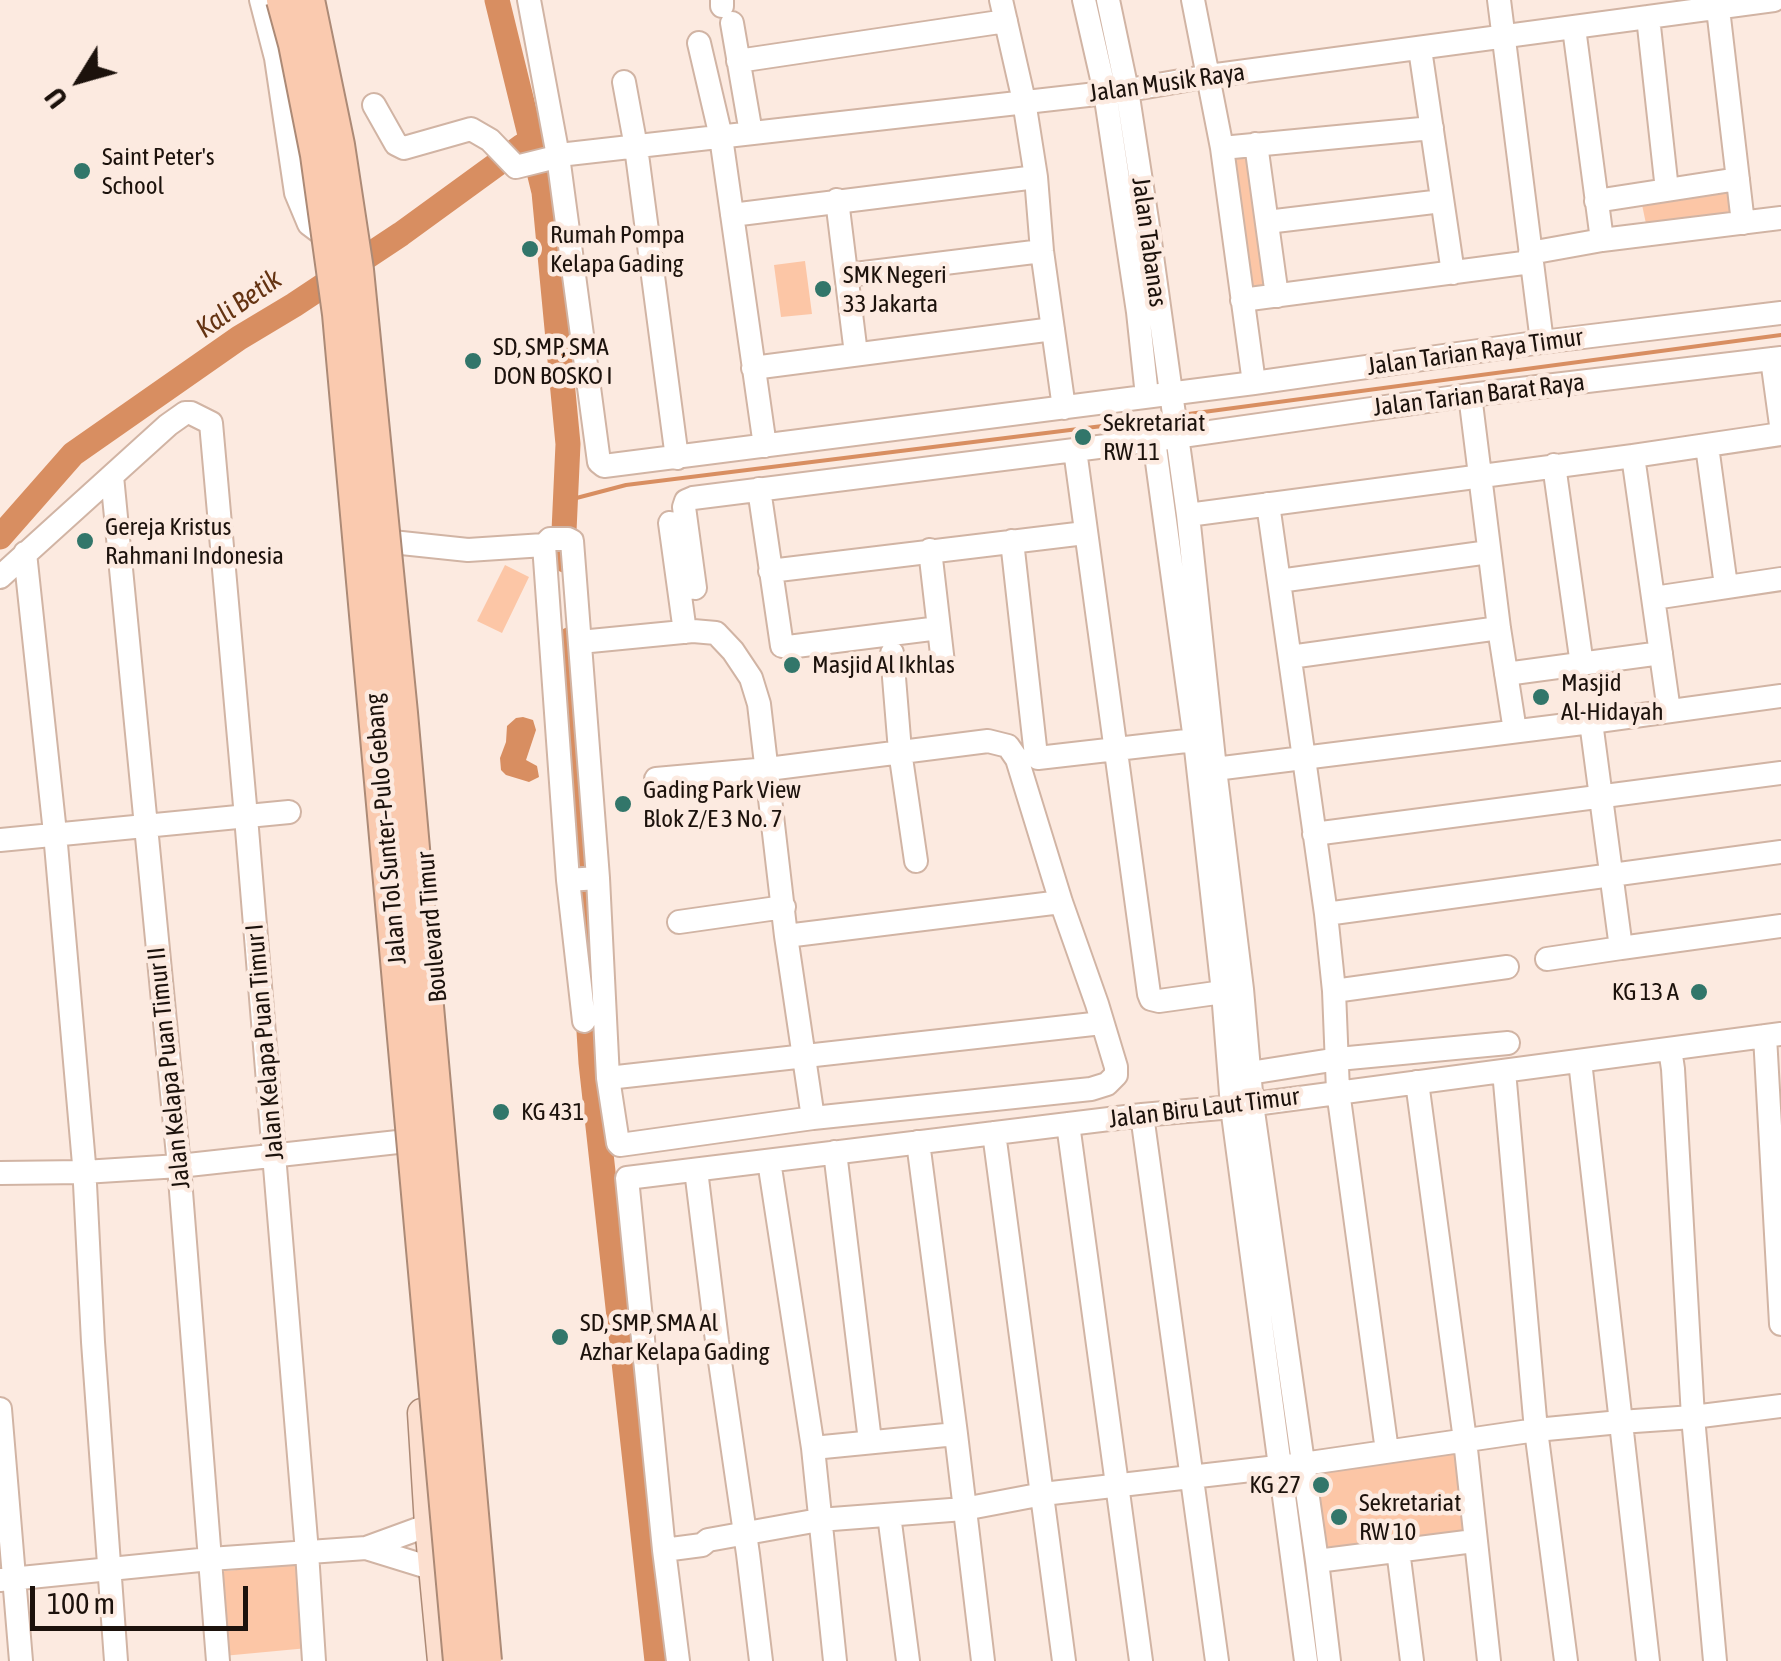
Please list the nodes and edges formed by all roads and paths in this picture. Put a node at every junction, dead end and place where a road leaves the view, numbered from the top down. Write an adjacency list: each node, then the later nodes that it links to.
1 (262, 0): 43 (street)
2 (282, 0): 43 (main road, bridge); 198 (highway, Jalan Tol Sunter–Pulo Gebang, bridge)
3 (307, 0): 43 (main road, Boulevard Timur, bridge); 199 (highway, Jalan Tol Sunter–Pulo Gebang, bridge)
4 (323, 0): 43 (street)
5 (529, 0): 32 (street)
6 (1084, 0): 23 (street)
7 (1108, 0): 23 (street)
8 (1203, 0): 11 (street)
9 (1499, 0): 17 (street)
10 (1774, 0): 12 (street, Jalan Musik Raya)
11 (1193, 1): 21 (street)
12 (1718, 4): 15 (street, Jalan Musik Raya); 34 (street)
13 (725, 10): 20 (street)
14 (1004, 10): 20 (street); 24 (street)
15 (1648, 17): 16 (street, Jalan Musik Raya); 35 (street)
16 (1574, 28): 17 (street, Jalan Musik Raya); 38 (street)
17 (1503, 38): 19 (street, Jalan Musik Raya); 46 (street)
18 (699, 43): 28 (street)
19 (1420, 49): 21 (street, Jalan Musik Raya); 26 (street)
20 (738, 61): 27 (street)
21 (1209, 76): 23 (street, Jalan Musik Raya); 31 (street)
22 (624, 82): 30 (street)
23 (1116, 91): 24 (street, Jalan Musik Raya); 61 (street, Jalan Tabanas)
24 (1024, 102): 27 (street, Jalan Musik Raya); 33 (street)
25 (374, 105): 32 (street, Jalan Musik Raya)
26 (1432, 128): 29 (street); 37 (street)
27 (751, 133): 28 (street, Jalan Musik Raya)
28 (721, 137): 30 (street, Jalan Musik Raya); 39 (street)
29 (1256, 144): 31 (street); 41 (street)
30 (636, 147): 32 (street, Jalan Musik Raya); 70 (street)
31 (1222, 148): 50 (street)
32 (554, 156): 70 (street, Jalan Tarian Raya Timur)
33 (1036, 176): 36 (street); 45 (street)
34 (1738, 179): 35 (street); 42 (street)
35 (1667, 190): 38 (street)
36 (837, 200): 39 (street); 48 (street)
37 (1442, 201): 41 (street); 47 (street)
38 (1596, 201): 44 (street)
39 (732, 215): 58 (street)
40 (1781, 218): 42 (street)
41 (1267, 222): 49 (street)
42 (1743, 223): 44 (street)
43 (335, 231): 56 (main road, Boulevard Timur); 57 (main road, Boulevard Timur, bridge)
44 (1602, 240): 46 (street)
45 (1042, 252): 48 (street); 52 (street)
46 (1531, 258): 47 (street); 53 (street)
47 (1453, 273): 49 (street)
48 (846, 275): 54 (street)
49 (1278, 296): 50 (street)
50 (1242, 300): 59 (street)
51 (1781, 313): 53 (street, Jalan Tarian Raya Timur)
52 (1053, 329): 54 (street); 62 (street)
53 (1542, 342): 59 (street, Jalan Tarian Raya Timur)
54 (856, 354): 58 (street)
55 (1776, 358): 60 (street, Jalan Tarian Barat Raya); 63 (street)
56 (330, 359): 57 (main road); 154 (main road, Boulevard Timur)
57 (369, 364): 79 (main road, Boulevard Timur)
58 (753, 368): 66 (street)
59 (1254, 383): 61 (street, Jalan Tarian Raya Timur)
60 (1470, 395): 64 (street, Jalan Tarian Barat Raya); 73 (street)
61 (1161, 396): 62 (street, Jalan Tarian Raya Timur); 64 (street, Jalan Tabanas)
62 (1064, 408): 66 (street, Jalan Tarian Raya Timur)
63 (1781, 425)
64 (1169, 434): 68 (street, Jalan Tarian Barat Raya); 76 (street); 106 (street)
65 (1781, 434): 67 (street)
66 (765, 446): 70 (street, Jalan Tarian Raya Timur)
67 (1707, 446): 69 (street); 89 (street)
68 (1075, 450): 74 (street, Jalan Tarian Barat Raya); 78 (street)
69 (1633, 456): 71 (street); 91 (street)
70 (677, 458)
71 (1554, 465): 73 (street); 100 (street)
72 (112, 476): 84 (street); 116 (street, Jalan Kelapa Puan Timur I); 117 (street, Jalan Kelapa Puan Timur II)
73 (1481, 476): 75 (street); 83 (street)
74 (760, 489): 85 (street); 90 (street, Jalan Tarian Barat Raya)
75 (1268, 504): 76 (street); 88 (street)
76 (1188, 515): 111 (street)
77 (670, 523): 94 (street)
78 (1085, 533): 81 (street); 107 (street)
79 (392, 542): 80 (street); 153 (main road, Boulevard Timur)
80 (559, 542): 95 (street); 125 (street)
81 (1012, 542): 82 (street); 107 (street)
82 (930, 550): 85 (street); 92 (street)
83 (1489, 552): 88 (street); 93 (street)
84 (25, 553): 86 (street); 118 (street)
85 (770, 571): 92 (street)
86 (0, 577)
87 (1781, 580): 89 (street)
88 (1278, 581): 98 (street)
89 (1726, 586): 91 (street)
90 (696, 588)
91 (1654, 598): 97 (street)
92 (939, 628): 99 (street)
93 (1499, 628): 98 (street); 101 (street)
94 (684, 632): 95 (street); 110 (street)
95 (580, 642): 124 (street)
96 (892, 653): 108 (street)
97 (1661, 653): 100 (street); 103 (street)
98 (1290, 657): 109 (street)
99 (943, 663)
100 (1582, 665): 101 (street)
101 (1506, 674): 105 (street)
102 (1781, 696): 103 (street)
103 (1670, 711): 104 (street)
104 (1590, 722): 105 (street); 114 (street)
105 (1515, 731): 109 (street)
106 (1194, 740): 107 (street); 136 (street)
107 (1115, 748): 136 (street)
108 (900, 751): 110 (street); 122 (street); 126 (street)
109 (1304, 759): 111 (street); 119 (street)
110 (768, 768): 113 (street); 127 (street)
111 (1215, 768): 148 (street)
112 (1781, 774): 114 (street)
113 (656, 779)
114 (1599, 797): 119 (street); 123 (street)
115 (289, 812): 116 (street)
116 (246, 818): 117 (street); 157 (street, Jalan Kelapa Puan Timur I)
117 (145, 826): 118 (street); 159 (street, Jalan Kelapa Puan Timur II)
118 (55, 834): 120 (street); 161 (street)
119 (1314, 834): 128 (street)
120 (0, 840)
121 (1781, 852): 123 (street)
122 (916, 861)
123 (1612, 875): 128 (street); 132 (street)
124 (597, 878): 125 (street); 146 (street)
125 (570, 880): 137 (street)
126 (1062, 902): 131 (street); 138 (street)
127 (784, 907): 129 (street); 131 (street)
128 (1326, 914): 135 (street)
129 (679, 922)
130 (1781, 926): 132 (street)
131 (786, 936): 142 (street)
132 (1620, 941): 133 (street)
133 (1546, 959)
134 (1507, 967): 135 (street)
135 (1334, 991): 145 (street)
136 (1223, 992): 148 (street)
137 (584, 1021)
138 (1102, 1023): 142 (street); 150 (street)
139 (1773, 1035): 141 (street, Jalan Biru Laut Timur); 163 (street)
140 (1508, 1043): 145 (street, Jalan Biru Laut Timur)
141 (1670, 1049): 143 (street, Jalan Biru Laut Timur); 166 (street)
142 (804, 1054): 146 (street); 150 (street)
143 (1580, 1061): 144 (street, Jalan Biru Laut Timur); 167 (street)
144 (1504, 1071): 147 (street, Jalan Biru Laut Timur); 168 (street)
145 (1338, 1075): 147 (street, Jalan Biru Laut Timur); 148 (street, Jalan Biru Laut Timur); 148 (street, Jalan Biru Laut Timur); 173 (street)
146 (608, 1078): 150 (street)
147 (1417, 1082): 170 (street)
148 (1239, 1095): 149 (street, Jalan Biru Laut Timur); 174 (street)
149 (1142, 1115): 151 (street, Jalan Biru Laut Timur); 175 (street)
150 (813, 1118)
151 (1068, 1124): 152 (street, Jalan Biru Laut Timur); 176 (street)
152 (994, 1133): 155 (street, Jalan Biru Laut Timur); 177 (street)
153 (452, 1136): 154 (street); 200 (main road, Boulevard Timur)
154 (402, 1142): 157 (street); 181 (main road, Boulevard Timur)
155 (918, 1142): 156 (street, Jalan Biru Laut Timur); 169 (street)
156 (836, 1152): 158 (street, Jalan Biru Laut Timur); 171 (street)
157 (274, 1154): 159 (street); 187 (street, Jalan Kelapa Puan Timur I)
158 (768, 1161): 160 (street, Jalan Biru Laut Timur); 172 (street)
159 (178, 1166): 161 (street); 188 (street, Jalan Kelapa Puan Timur II)
160 (696, 1170): 182 (street); 184 (street, Jalan Biru Laut Timur)
161 (84, 1172): 162 (street); 191 (street)
162 (0, 1174)
163 (1781, 1324)
164 (1781, 1406): 166 (street)
165 (0, 1408): 192 (street)
166 (1693, 1417): 167 (street); 215 (street)
167 (1620, 1422): 168 (street); 214 (street)
168 (1536, 1430): 170 (street); 213 (street)
169 (956, 1434): 171 (street); 178 (street)
170 (1465, 1440): 173 (street); 183 (street)
171 (870, 1441): 172 (street)
172 (813, 1448): 180 (street)
173 (1387, 1451): 174 (street)
174 (1292, 1465): 175 (street); 189 (street); 209 (street)
175 (1192, 1477): 176 (street); 208 (street)
176 (1117, 1486): 177 (street); 207 (street)
177 (1043, 1494): 178 (street); 206 (street)
178 (964, 1509): 179 (street); 205 (street)
179 (889, 1515): 180 (street); 204 (street)
180 (819, 1520): 182 (street); 203 (street)
181 (429, 1525): 185 (street); 190 (main road, Boulevard Timur)
182 (744, 1532): 184 (street); 202 (street)
183 (1474, 1541): 186 (street); 212 (street)
184 (664, 1545): 201 (street)
185 (366, 1548): 187 (street); 190 (street)
186 (1398, 1550): 189 (street); 211 (street)
187 (307, 1552): 188 (street); 196 (street, Jalan Kelapa Puan Timur I)
188 (210, 1559): 191 (street); 195 (street, Jalan Kelapa Puan Timur II)
189 (1317, 1561): 210 (street)
190 (434, 1568): 197 (main road, Boulevard Timur)
191 (108, 1570): 192 (street); 194 (street)
192 (8, 1579): 193 (street)
193 (22, 1661)
194 (116, 1661)
195 (218, 1661)
196 (314, 1661)
197 (442, 1661)
198 (460, 1661)
199 (484, 1661)
200 (498, 1661)
201 (678, 1661)
202 (761, 1661)
203 (835, 1661)
204 (908, 1661)
205 (983, 1661)
206 (1064, 1661)
207 (1142, 1661)
208 (1217, 1661)
209 (1306, 1661)
210 (1329, 1661)
211 (1412, 1661)
212 (1489, 1661)
213 (1566, 1661)
214 (1648, 1661)
215 (1715, 1661)

